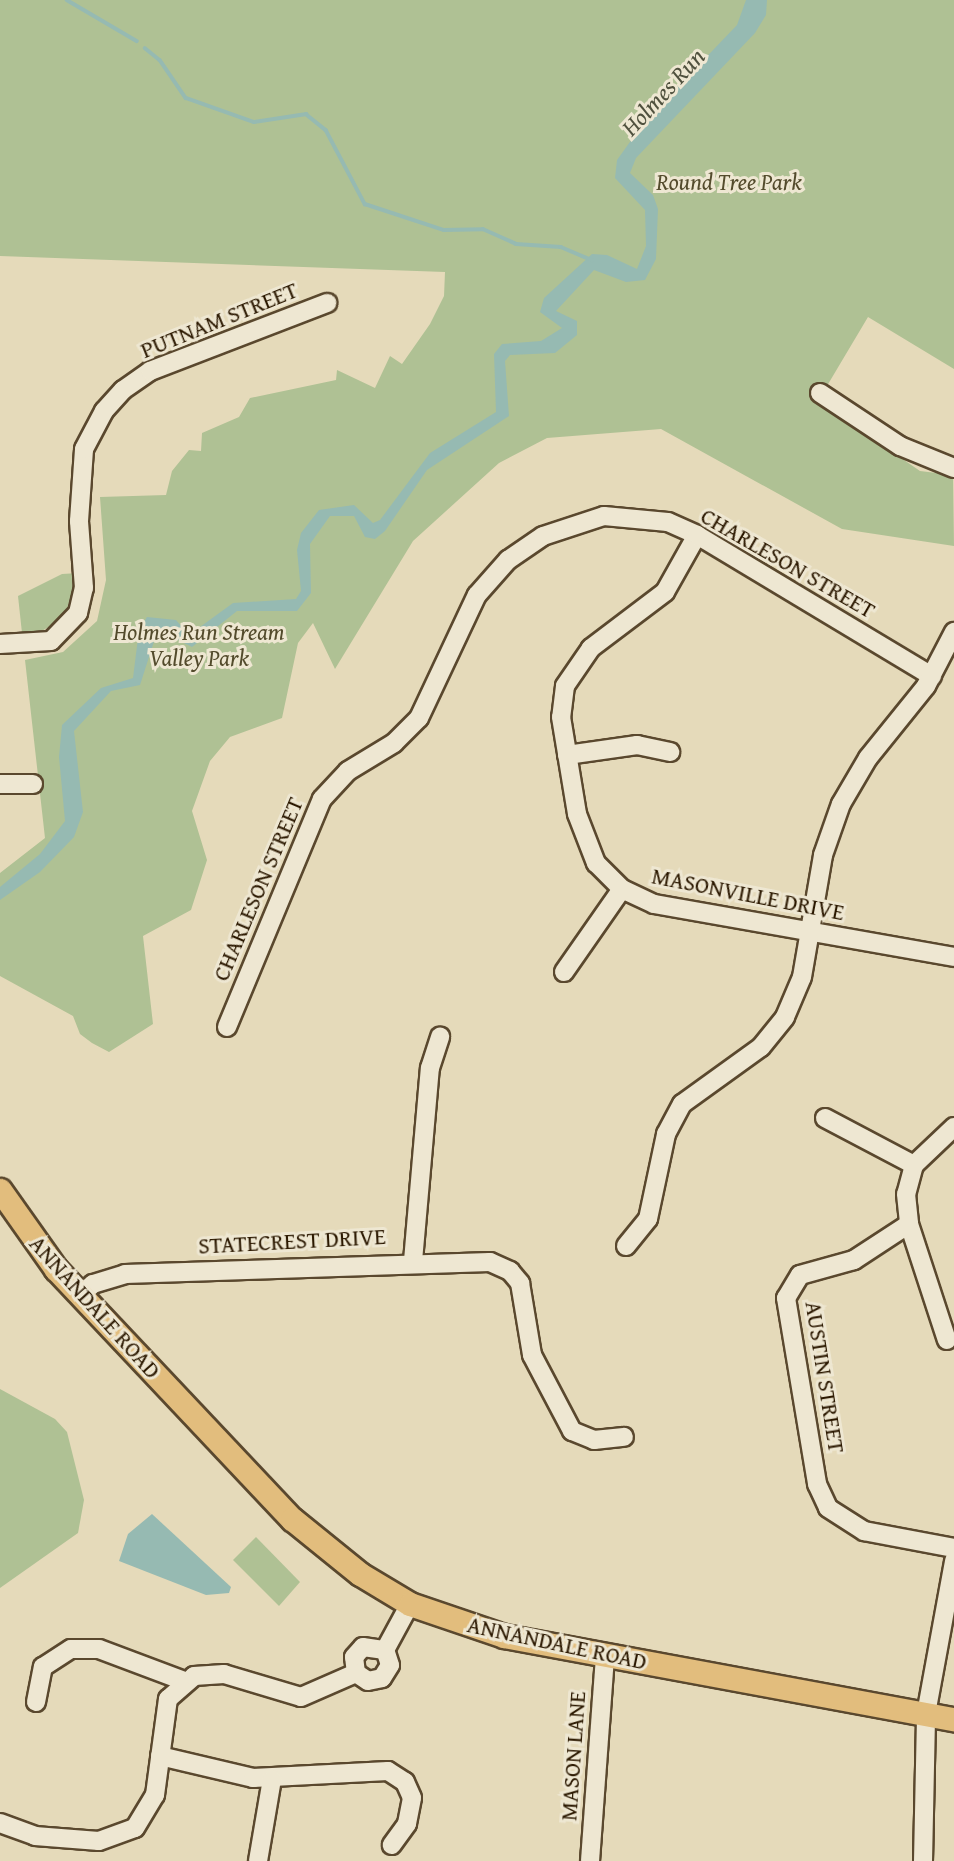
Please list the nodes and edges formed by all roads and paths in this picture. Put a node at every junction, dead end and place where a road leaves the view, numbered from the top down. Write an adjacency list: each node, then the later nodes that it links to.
1 (327, 303): 6 (street, PUTNAM STREET)
2 (820, 393): 3 (street)
3 (954, 468)
4 (697, 535): 7 (street, CHARLESON STREET); 9 (street, MASONVILLE DRIVE); 16 (street, CHARLESON STREET)
5 (954, 632): 7 (street)
6 (0, 644)
7 (932, 676): 13 (street)
8 (670, 752): 9 (street)
9 (567, 755): 12 (street, MASONVILLE DRIVE)
10 (0, 784): 11 (street)
11 (33, 784)
12 (622, 889): 13 (street, MASONVILLE DRIVE); 15 (street)
13 (810, 932): 14 (street, MASONVILLE DRIVE); 23 (street)
14 (954, 957)
15 (564, 972)
16 (227, 1027)
17 (440, 1037): 24 (street)
18 (825, 1118): 20 (street)
19 (954, 1127): 20 (street)
20 (914, 1165): 22 (street)
21 (0, 1190): 25 (main road, ANNANDALE ROAD)
22 (909, 1224): 26 (street); 28 (street, AUSTIN STREET)
23 (626, 1246)
24 (413, 1261): 25 (street, STATECREST DRIVE); 27 (street, STATECREST DRIVE)
25 (81, 1295): 30 (main road, ANNANDALE ROAD)
26 (947, 1340)
27 (624, 1437)
28 (954, 1548)
29 (954, 1561): 36 (street)
30 (410, 1604): 31 (street); 32 (main road, ANNANDALE ROAD)
31 (385, 1650): 33 (street); 33 (street)
32 (606, 1655): 36 (main road, ANNANDALE ROAD); 43 (street, MASON LANE)
33 (356, 1672): 34 (street)
34 (184, 1681): 35 (street); 38 (street)
35 (36, 1702)
36 (926, 1714): 37 (main road, ANNANDALE ROAD); 44 (street)
37 (954, 1719)
38 (160, 1756): 39 (street); 40 (street)
39 (272, 1779): 41 (street); 42 (street)
40 (0, 1823)
41 (392, 1844)
42 (258, 1861)
43 (590, 1861)
44 (923, 1861)

